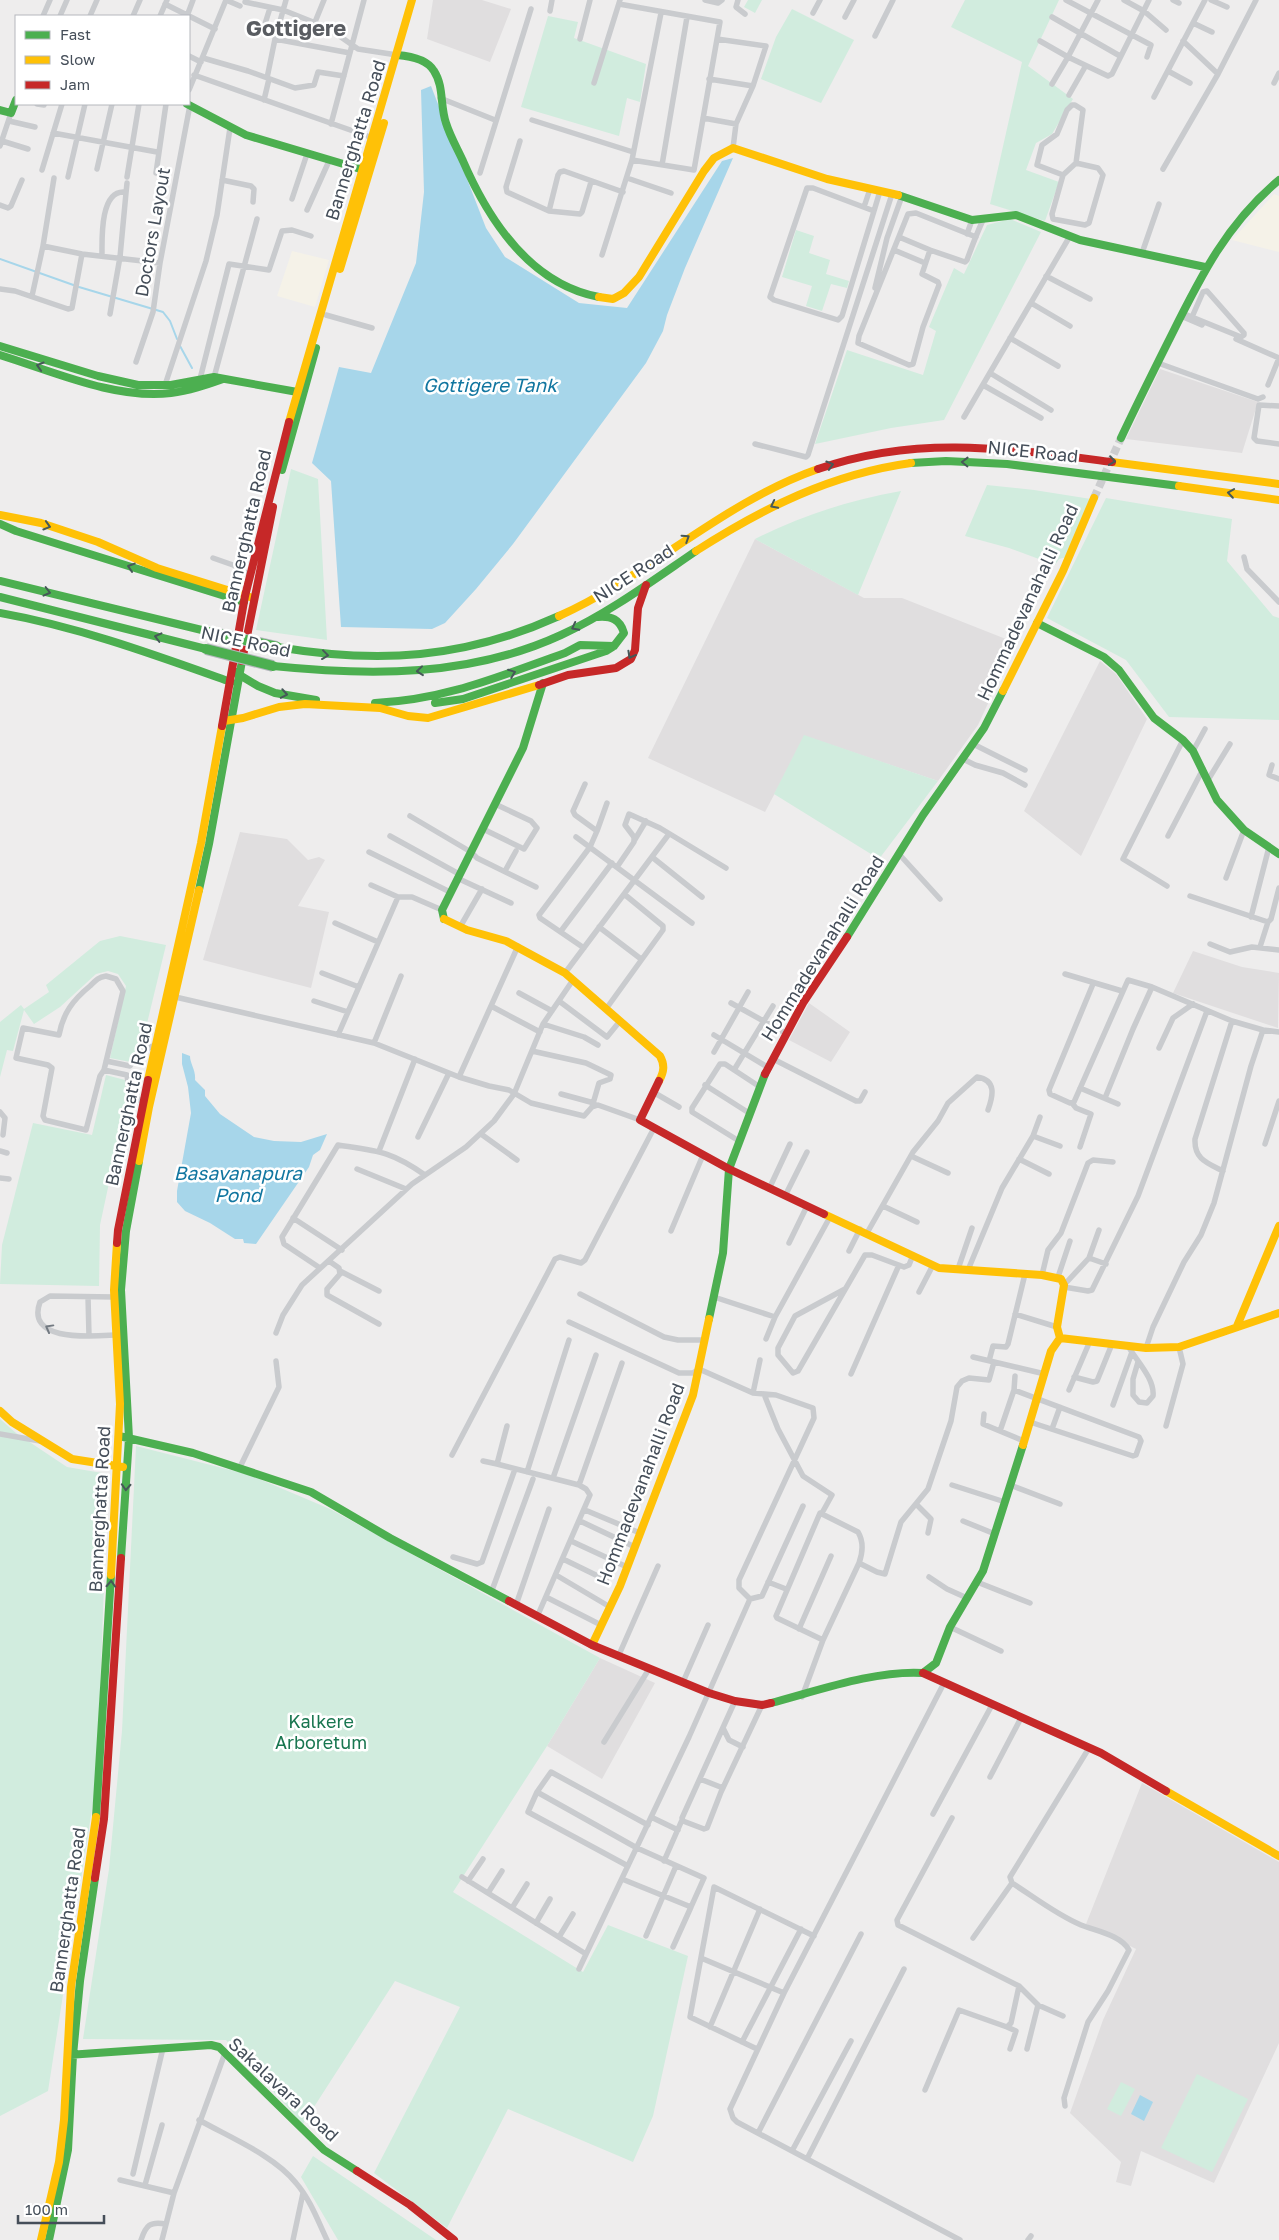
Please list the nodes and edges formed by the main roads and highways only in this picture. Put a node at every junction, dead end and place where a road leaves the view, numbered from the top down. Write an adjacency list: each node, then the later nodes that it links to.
1 (412, 0): 3 (main road, Bannerghatta Road)
2 (418, 0): 3 (main road, Bannerghatta Road)
3 (400, 56): 7 (main road, Bannerghatta Road); 7 (main road, Bannerghatta Road); 9 (main road)
4 (15, 103): 6 (main road)
5 (190, 105): 7 (main road)
6 (0, 110)
7 (367, 171): 13 (main road, Bannerghatta Road); 13 (main road, Bannerghatta Road)
8 (1279, 180): 9 (main road)
9 (1205, 266): 14 (main road)
10 (0, 346): 12 (main road)
11 (0, 355): 12 (main road, one-way to 11)
12 (217, 379): 13 (main road)
13 (300, 392): 23 (main road, Bannerghatta Road); 23 (main road, Bannerghatta Road)
14 (1120, 438)
15 (1279, 484): 20 (main road, NICE Road, one-way to 15, bridge)
16 (1094, 498): 26 (main road, Hommadevanahalli Road)
17 (1279, 500): 21 (main road, NICE Road, one-way to 21)
18 (0, 514): 23 (main road, one-way to 23)
19 (0, 524): 23 (main road, one-way to 19)
20 (0, 581)
21 (647, 584): 25 (main road, NICE Road); 29 (main road, one-way to 29)
22 (0, 597): 25 (main road, NICE Road, one-way to 22, bridge)
23 (248, 600): 27 (main road, Bannerghatta Road)
24 (0, 613): 28 (main road)
25 (595, 618): 30 (main road, one-way to 25)
26 (1037, 623): 32 (main road); 34 (main road, Hommadevanahalli Road)
27 (237, 672): 28 (main road, Bannerghatta Road); 30 (main road, one-way to 30); 31 (main road, Bannerghatta Road)
28 (231, 682): 31 (main road, Bannerghatta Road)
29 (543, 683): 30 (main road); 34 (main road)
30 (380, 705): 31 (main road)
31 (228, 721): 33 (main road, Bannerghatta Road)
32 (1279, 854)
33 (172, 997): 36 (main road, Bannerghatta Road); 36 (main road, Bannerghatta Road)
34 (729, 1169): 39 (main road); 43 (main road, Hommadevanahalli Road)
35 (1279, 1226): 38 (main road)
36 (123, 1227): 41 (main road, Bannerghatta Road); 41 (main road, Bannerghatta Road)
37 (1279, 1313): 38 (main road)
38 (1238, 1326): 39 (main road)
39 (1060, 1338): 44 (main road)
40 (0, 1411): 42 (main road)
41 (124, 1437): 42 (main road, Bannerghatta Road); 43 (main road)
42 (122, 1467): 46 (main road, Bannerghatta Road)
43 (592, 1645): 44 (main road)
44 (923, 1673): 45 (main road)
45 (1279, 1856)
46 (69, 2055): 47 (main road, Bannerghatta Road); 48 (main road, Bannerghatta Road); 49 (main road, Sakalavara Road)
47 (41, 2240)
48 (49, 2240)
49 (454, 2240)

